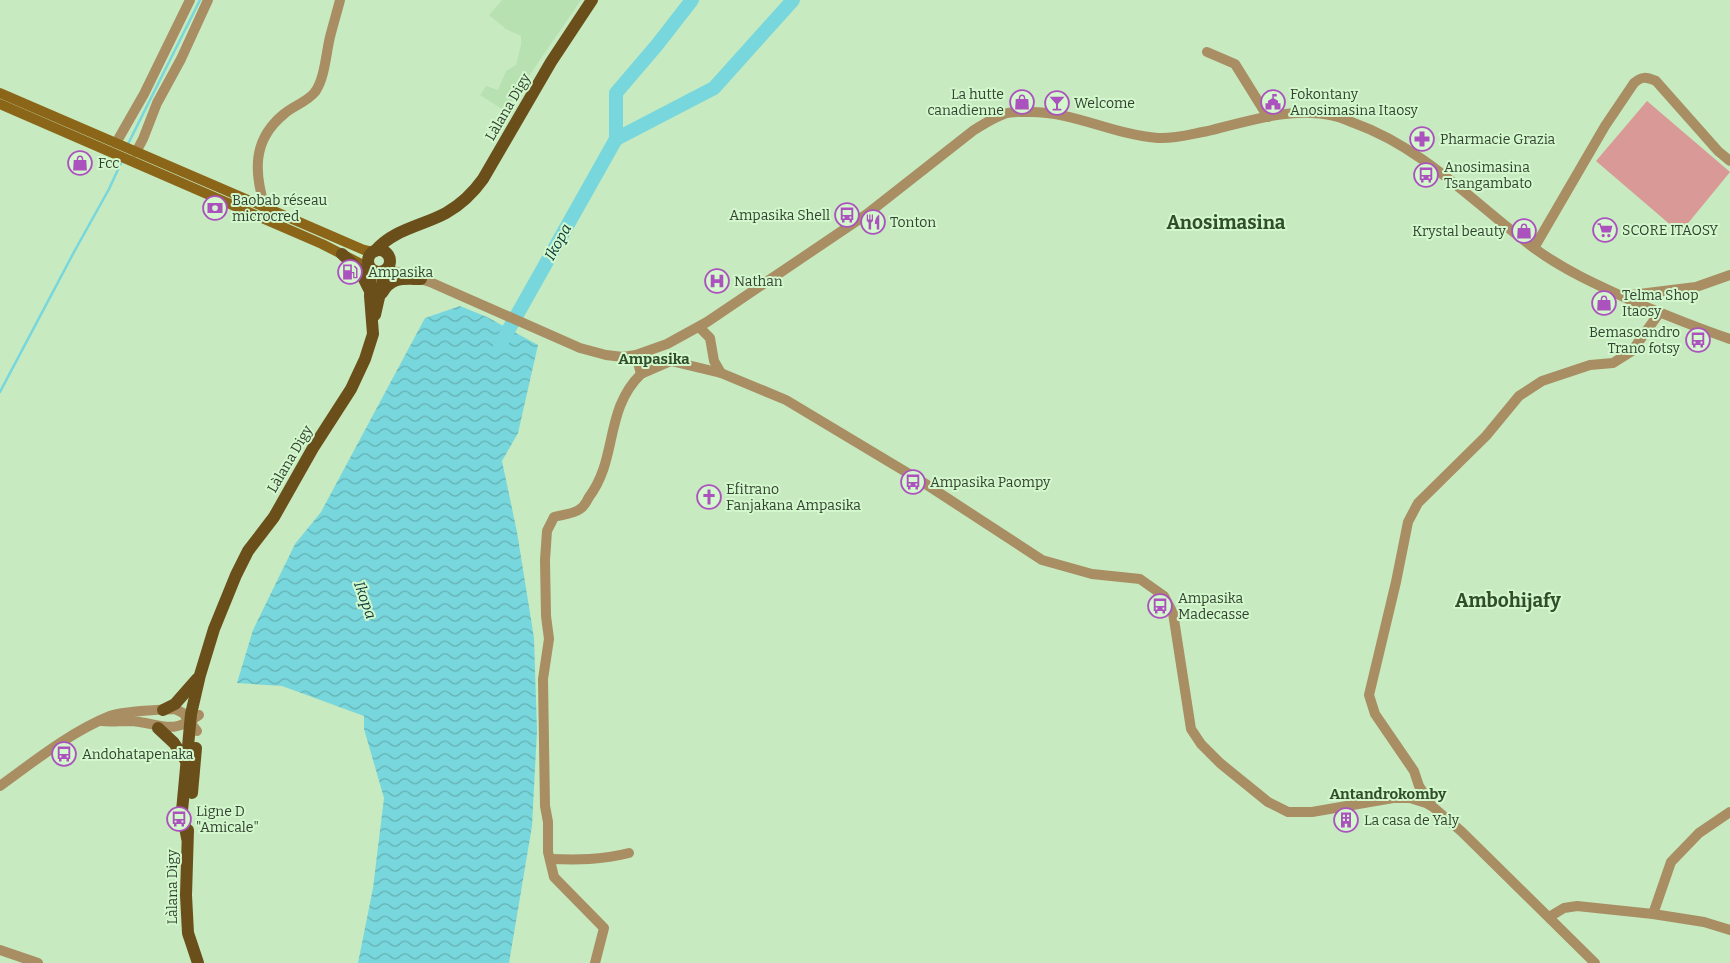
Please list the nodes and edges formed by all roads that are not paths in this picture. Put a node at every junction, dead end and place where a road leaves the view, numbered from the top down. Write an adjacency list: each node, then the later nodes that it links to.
1 (190, 0): 9 (street)
2 (208, 0): 10 (street)
3 (340, 0): 12 (street)
4 (592, 0): 13 (main road, Làlana Digy)
5 (1207, 52): 8 (street)
6 (0, 93): 9 (main road)
7 (0, 104): 16 (main road)
8 (1268, 117): 14 (street); 24 (street)
9 (116, 143): 10 (main road)
10 (136, 152): 12 (main road)
11 (1730, 161): 14 (street)
12 (265, 208): 15 (main road)
13 (410, 228): 15 (main road, Làlana Digy); 17 (main road)
14 (1534, 248): 22 (street)
15 (374, 251): 17 (main road); 18 (main road)
16 (342, 254): 18 (main road); 21 (main road)
17 (388, 265): 18 (main road); 20 (street); 21 (main road)
18 (371, 269): 21 (main road)
19 (1730, 275): 22 (street)
20 (426, 280): 21 (main road); 26 (street)
21 (375, 294): 29 (main road, Làlana Digy)
22 (1623, 296): 23 (street)
23 (1660, 312): 25 (street); 37 (street)
24 (699, 327): 26 (street); 27 (street)
25 (1730, 339)
26 (636, 355): 28 (street)
27 (721, 373): 28 (street); 37 (street)
28 (641, 374): 41 (street)
29 (224, 604): 30 (main road, Làlana Digy); 33 (main road, Làlana Digy)
30 (200, 675): 31 (main road); 33 (main road, Làlana Digy)
31 (163, 710): 32 (street); 33 (street)
32 (100, 721): 34 (street); 36 (street)
33 (195, 723): 34 (street); 35 (main road, Làlana Digy); 39 (main road, Làlana Digy)
34 (158, 728): 35 (main road)
35 (186, 761): 39 (main road, Làlana Digy)
36 (0, 786)
37 (1433, 807): 43 (street)
38 (1730, 812): 42 (street)
39 (187, 838): 47 (main road, Làlana Digy)
40 (628, 853): 41 (street)
41 (550, 859): 48 (street)
42 (1653, 914): 43 (street); 44 (street)
43 (1549, 917): 49 (street)
44 (1730, 930)
45 (0, 950): 46 (street)
46 (38, 963)
47 (198, 963)
48 (595, 963)
49 (1595, 963)

